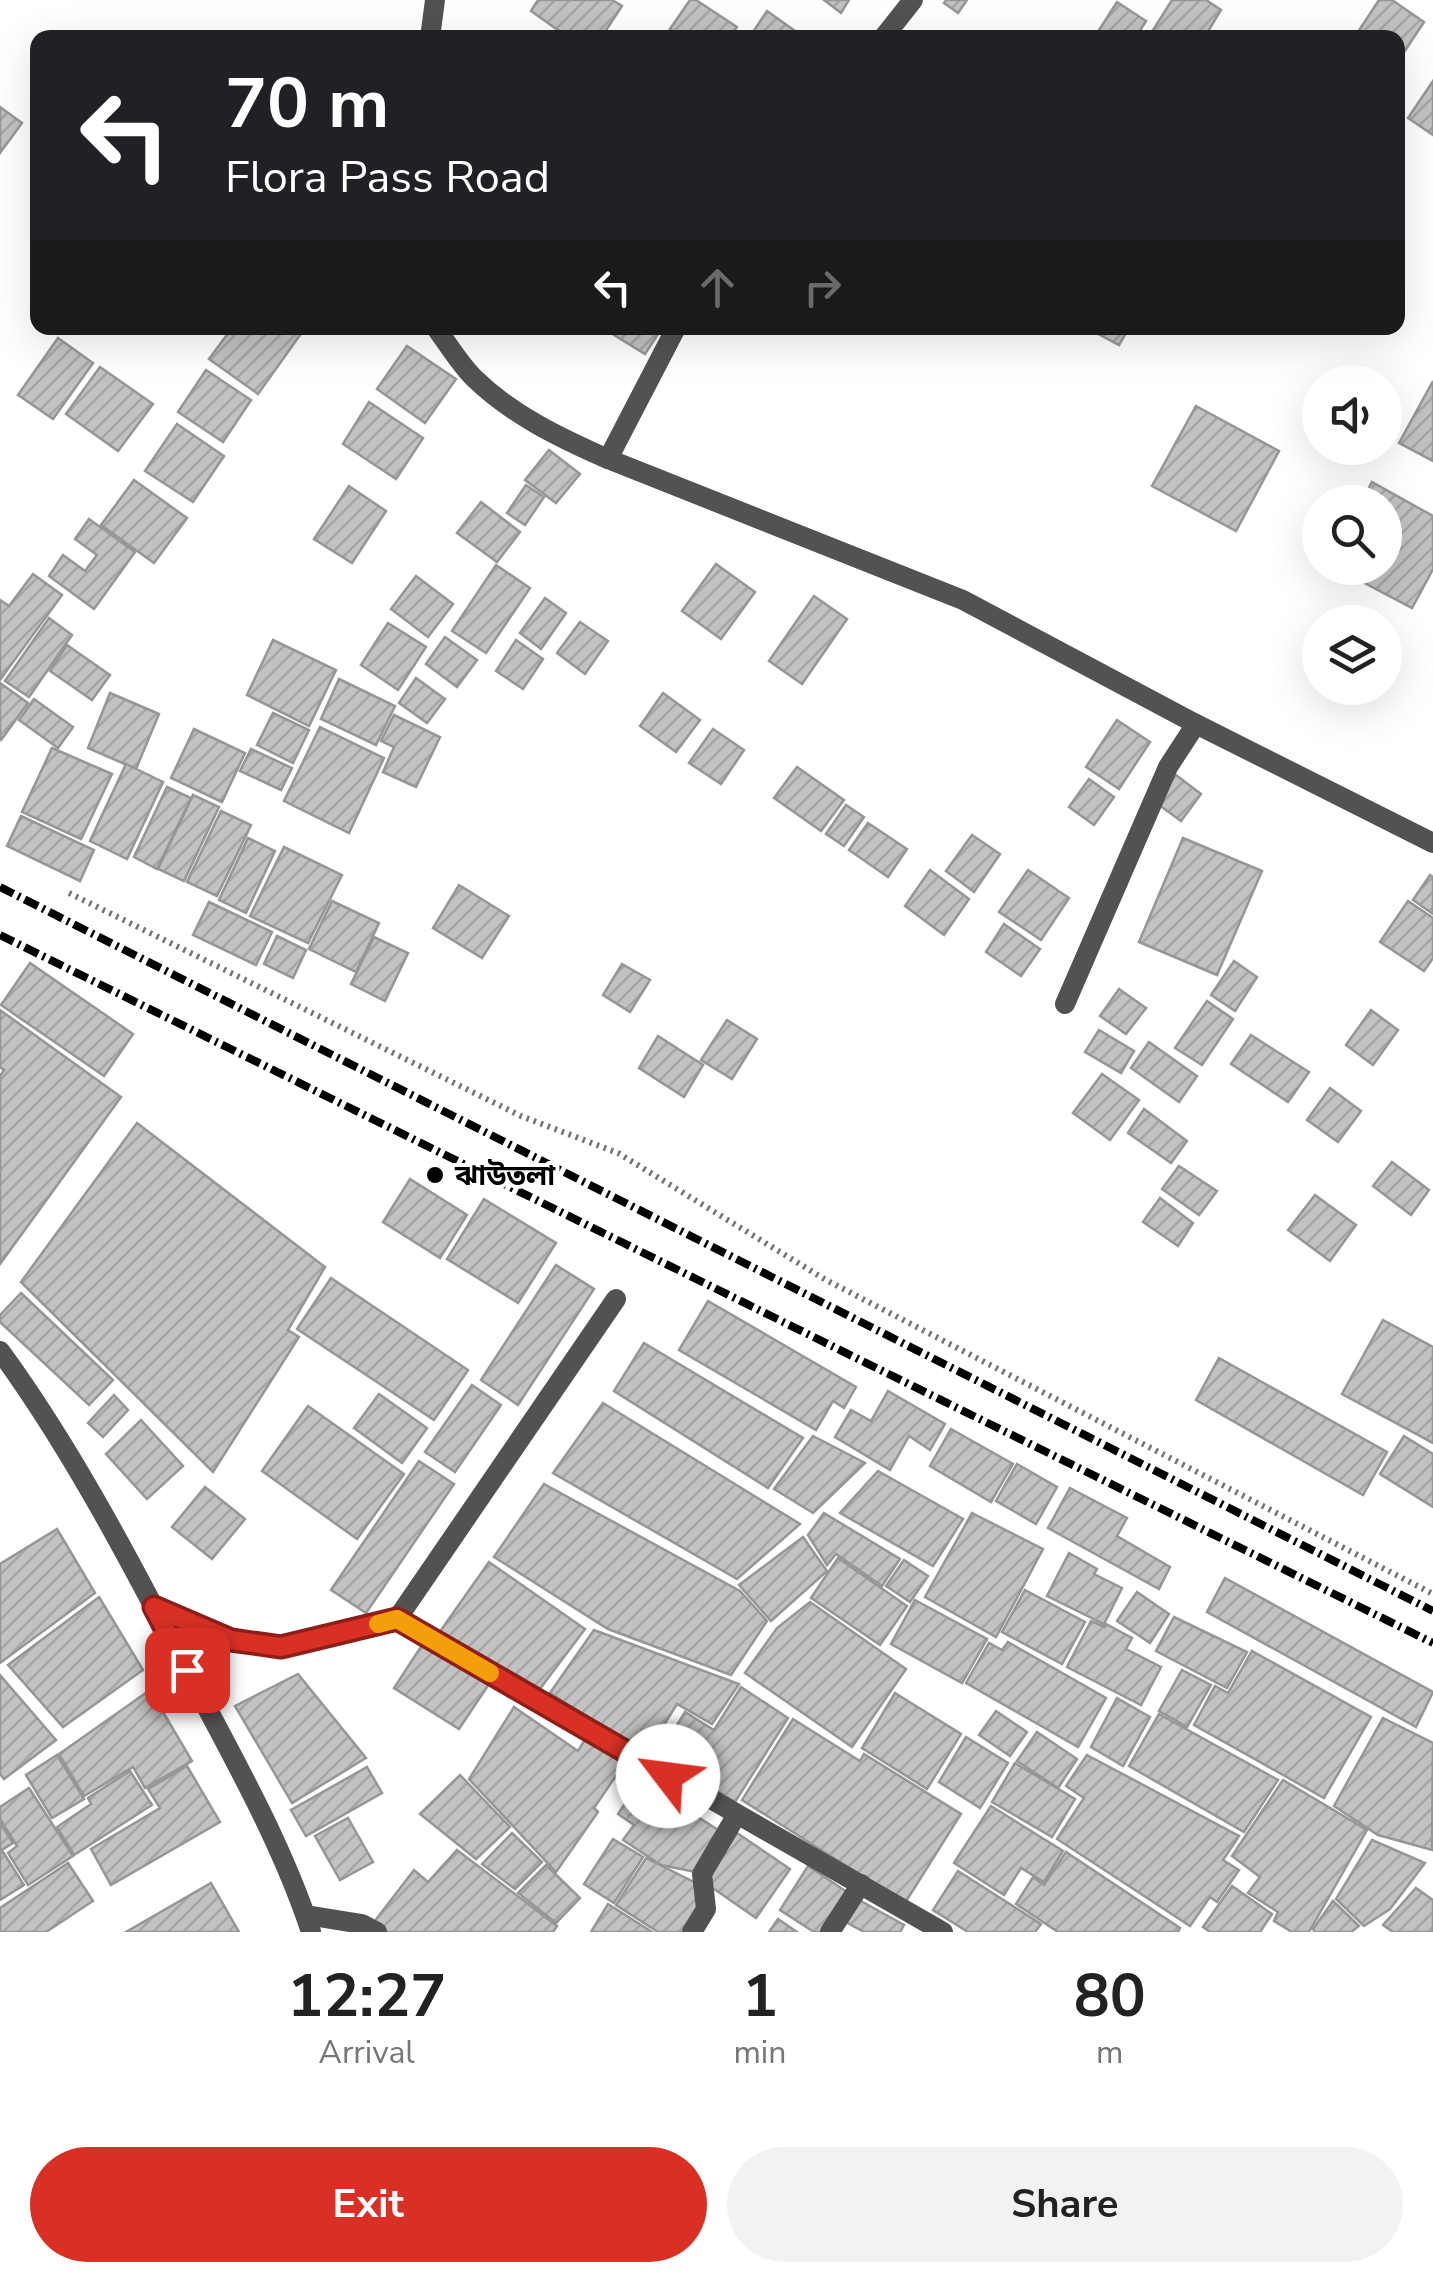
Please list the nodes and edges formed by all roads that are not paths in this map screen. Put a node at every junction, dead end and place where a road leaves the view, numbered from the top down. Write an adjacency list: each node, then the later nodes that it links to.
1 (435, 0): 3 (street)
2 (913, 0): 4 (street)
3 (431, 30)
4 (889, 30)
5 (441, 335): 7 (street)
6 (672, 335): 7 (street)
7 (608, 459): 8 (street)
8 (1196, 724): 9 (street); 10 (street)
9 (1433, 843)
10 (1065, 1004)
11 (616, 1298): 14 (street)
12 (0, 1351): 13 (street)
13 (154, 1607): 14 (street); 17 (street)
14 (397, 1619): 15 (street)
15 (736, 1816): 16 (street); 19 (street)
16 (861, 1884): 20 (street); 21 (street)
17 (308, 1924): 18 (street)
18 (377, 1932)
19 (692, 1932)
20 (830, 1932)
21 (942, 1932)

